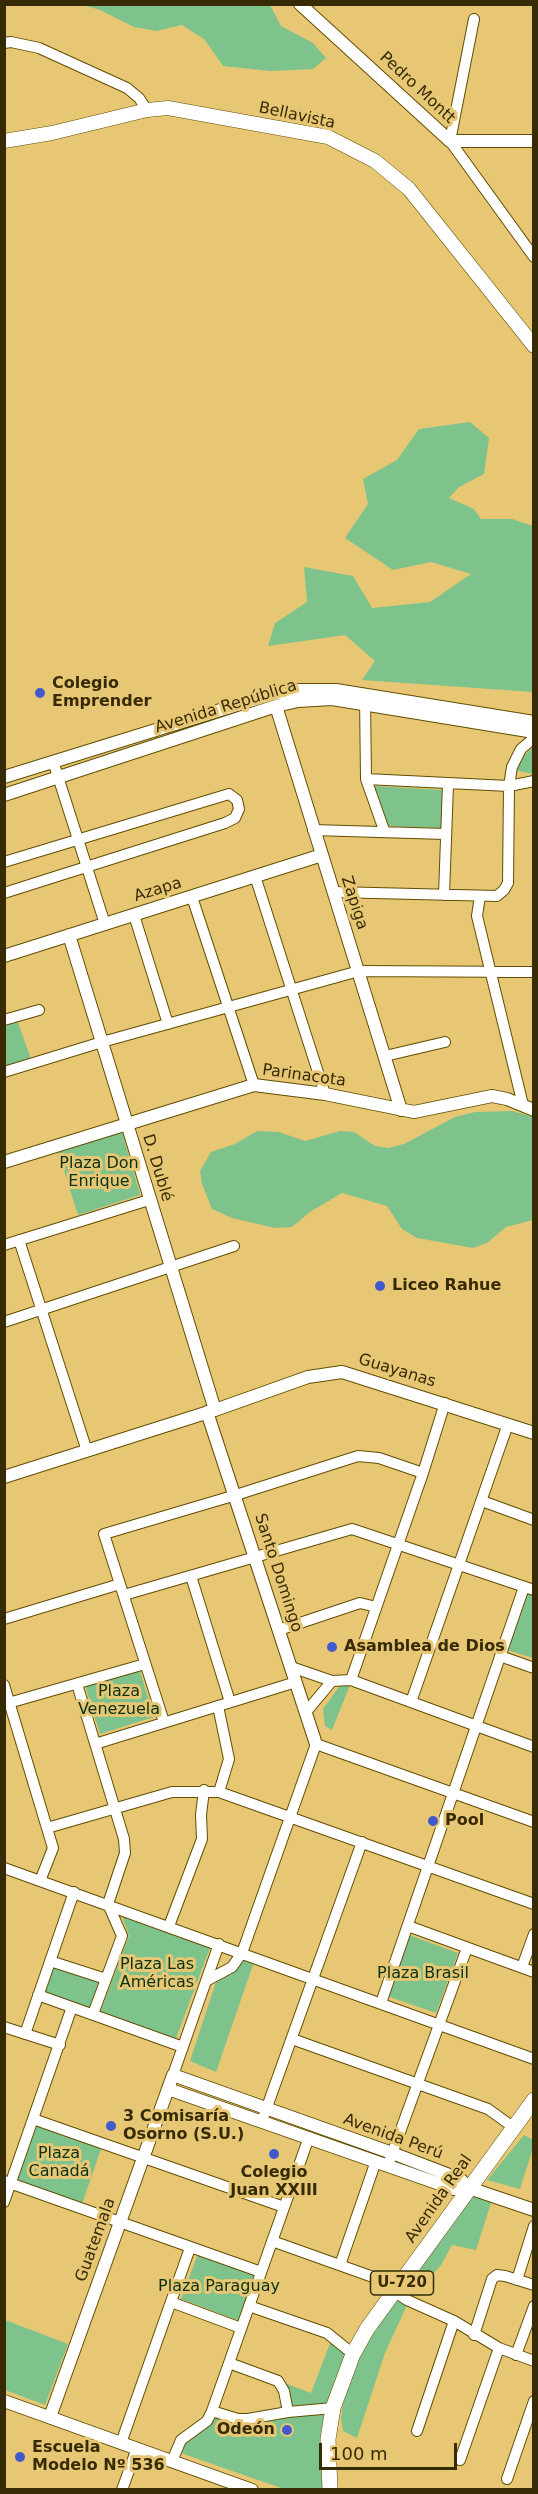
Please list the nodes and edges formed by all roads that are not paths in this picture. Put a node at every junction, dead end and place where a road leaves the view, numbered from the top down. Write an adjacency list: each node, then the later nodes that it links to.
1 (300, 4): 6 (street, Pedro Montt)
2 (474, 19): 6 (street)
3 (4, 43): 4 (street)
4 (147, 110): 5 (main road, Bellavista); 9 (main road, Bellavista)
5 (4, 141)
6 (450, 141): 7 (street, Pedro Montt); 8 (street)
7 (534, 141)
8 (534, 258)
9 (534, 346)
10 (365, 701): 11 (street, Avenida República); 12 (street, Avenida República); 13 (street, Avenida República); 15 (street, Avenida República); 18 (street)
11 (276, 706): 17 (street, Avenida República); 23 (street, Zapiga)
12 (534, 722)
13 (534, 732)
14 (534, 738): 21 (street)
15 (53, 761): 16 (street, Avenida República); 17 (street)
16 (4, 777)
17 (58, 777): 22 (street, Avenida República); 26 (street)
18 (366, 779): 20 (street); 24 (street)
19 (534, 781): 21 (street)
20 (448, 784): 21 (street); 25 (street)
21 (509, 786): 34 (street)
22 (4, 795)
23 (313, 830): 24 (street); 27 (street, Zapiga)
24 (384, 830): 25 (street)
25 (446, 834): 33 (street)
26 (78, 840): 28 (street); 29 (street); 29 (street)
27 (321, 855): 30 (street, Azapa); 31 (street, Zapiga)
28 (4, 862)
29 (87, 867): 32 (street); 37 (street)
30 (255, 876): 35 (street, Azapa); 43 (street)
31 (333, 891): 33 (street); 40 (street, Zapiga)
32 (4, 893)
33 (444, 895): 34 (street)
34 (480, 896): 41 (street)
35 (192, 897): 36 (street, Azapa); 44 (street)
36 (134, 915): 37 (street, Azapa); 47 (street)
37 (105, 924): 38 (street, Azapa)
38 (69, 935): 39 (street, Azapa); 48 (street, D. Dublé)
39 (4, 956)
40 (359, 971): 41 (street); 43 (street); 50 (street, Zapiga)
41 (491, 971): 42 (street); 54 (street)
42 (534, 972)
43 (291, 989): 44 (street); 53 (street)
44 (228, 1007): 47 (street); 52 (street)
45 (39, 1010): 46 (street)
46 (4, 1020)
47 (168, 1024): 48 (street)
48 (102, 1042): 51 (street); 56 (street, D. Dublé)
49 (445, 1042): 50 (street)
50 (385, 1056): 55 (street, Zapiga)
51 (4, 1072)
52 (254, 1085): 53 (street, Parinacota); 56 (street, Parinacota)
53 (325, 1094): 55 (street, Parinacota)
54 (528, 1108): 55 (street, Parinacota)
55 (401, 1110)
56 (127, 1123): 57 (street, Parinacota); 58 (street, D. Dublé)
57 (4, 1162)
58 (149, 1200): 59 (street); 62 (street, D. Dublé)
59 (20, 1240): 60 (street); 63 (street)
60 (4, 1245)
61 (234, 1246): 62 (street)
62 (171, 1267): 63 (street); 66 (street, D. Dublé)
63 (42, 1309): 64 (street); 69 (street)
64 (4, 1322)
65 (445, 1403): 66 (street, Guayanas); 67 (street, Guayanas); 70 (street)
66 (211, 1411): 69 (street, Guayanas); 72 (street, Santo Domingo)
67 (508, 1424): 68 (street, Guayanas); 73 (street)
68 (534, 1433)
69 (87, 1451): 71 (street, Guayanas)
70 (423, 1473): 72 (street); 75 (street)
71 (4, 1477)
72 (236, 1495): 76 (street, Santo Domingo); 79 (street)
73 (482, 1501): 74 (street); 77 (street)
74 (534, 1520)
75 (398, 1544): 76 (street); 77 (street); 82 (street)
76 (256, 1557): 78 (street); 84 (street, Santo Domingo)
77 (458, 1564): 80 (street); 95 (street)
78 (191, 1576): 81 (street); 94 (street)
79 (120, 1584): 81 (street); 83 (street)
80 (529, 1588): 85 (street)
81 (124, 1595): 86 (street)
82 (376, 1607): 84 (street); 89 (street)
83 (4, 1619)
84 (279, 1629): 87 (street, Santo Domingo)
85 (500, 1656): 88 (street); 100 (street)
86 (146, 1664): 92 (street); 99 (street)
87 (291, 1667): 90 (street, Santo Domingo); 91 (street)
88 (534, 1668)
89 (351, 1680): 91 (street); 95 (street)
90 (296, 1682): 94 (street); 98 (street, Santo Domingo)
91 (333, 1682): 98 (street)
92 (76, 1684): 96 (street); 101 (street)
93 (4, 1685): 96 (street)
94 (230, 1702): 97 (street)
95 (411, 1702): 100 (street)
96 (7, 1704): 110 (street)
97 (218, 1706): 99 (street); 105 (street)
98 (306, 1712): 102 (street, Santo Domingo)
99 (164, 1722): 101 (street)
100 (476, 1726): 103 (street); 106 (street)
101 (95, 1744): 107 (street)
102 (316, 1744): 106 (street); 108 (street)
103 (534, 1747)
104 (204, 1790): 105 (street); 107 (street); 118 (street)
105 (219, 1792): 108 (street)
106 (453, 1793): 109 (street); 112 (street)
107 (115, 1809): 110 (street); 116 (street)
108 (291, 1817): 111 (street); 123 (street)
109 (534, 1822)
110 (47, 1828): 114 (street)
111 (362, 1842): 112 (street); 128 (street)
112 (428, 1866): 117 (street); 119 (street)
113 (4, 1868): 114 (street)
114 (40, 1881): 115 (street)
115 (74, 1892): 116 (street); 124 (street)
116 (108, 1904): 118 (street); 127 (street)
117 (534, 1904)
118 (170, 1926): 121 (street)
119 (408, 1926): 122 (street); 131 (street)
120 (534, 1934): 125 (street)
121 (219, 1944): 123 (street); 129 (street)
122 (467, 1948): 125 (street); 134 (street)
123 (242, 1953): 128 (street); 129 (street)
124 (50, 1961): 127 (street); 130 (street)
125 (522, 1967): 126 (street)
126 (534, 1972)
127 (106, 1979): 133 (street)
128 (314, 1979): 131 (street); 137 (street)
129 (206, 1981): 139 (street)
130 (38, 1995): 132 (street); 136 (street)
131 (381, 2003): 134 (street)
132 (72, 2007): 133 (street); 138 (street)
133 (93, 2014): 139 (street)
134 (439, 2024): 140 (street); 142 (street)
135 (4, 2027): 136 (street)
136 (25, 2034): 138 (street)
137 (292, 2039): 142 (street); 145 (street)
138 (60, 2045): 146 (street)
139 (183, 2047): 141 (street)
140 (534, 2059)
141 (173, 2075): 143 (street, Guatemala); 145 (street, Avenida Perú)
142 (417, 2084): 148 (street); 150 (street)
143 (168, 2089): 147 (street, Avenida Perú); 151 (street, Guatemala)
144 (534, 2100): 148 (main road, Avenida Real / U-720)
145 (267, 2108): 147 (street); 150 (street, Avenida Perú)
146 (33, 2119): 151 (street); 153 (street)
147 (262, 2121): 149 (street, Avenida Perú)
148 (513, 2127): 154 (main road, Avenida Real / U-720)
149 (309, 2137): 152 (street, Avenida Perú); 156 (street)
150 (392, 2153): 152 (street); 154 (street, Avenida Perú)
151 (144, 2158): 156 (street); 158 (street, Guatemala)
152 (382, 2163): 154 (street, Avenida Perú); 162 (street)
153 (8, 2182): 155 (street); 158 (street)
154 (469, 2188): 157 (street); 166 (main road, Avenida Real / U-720)
155 (4, 2202)
156 (284, 2207): 160 (street)
157 (534, 2210)
158 (120, 2223): 161 (street); 183 (street, Guatemala)
159 (534, 2226): 164 (street)
160 (272, 2241): 162 (street); 163 (street)
161 (190, 2247): 163 (street); 167 (street)
162 (340, 2265): 166 (street)
163 (261, 2272): 168 (street)
164 (517, 2280): 165 (street); 172 (street)
165 (534, 2285)
166 (395, 2292): 170 (street); 174 (main road, Avenida Real / U-720)
167 (171, 2301): 171 (street); 185 (street)
168 (249, 2306): 171 (street); 174 (street)
169 (534, 2306): 175 (street)
170 (454, 2320): 172 (street); 184 (street)
171 (241, 2328): 177 (street)
172 (474, 2335): 173 (street)
173 (499, 2348): 175 (street); 187 (street)
174 (353, 2354): 180 (main road, Avenida Real / U-720)
175 (516, 2355): 176 (street)
176 (534, 2361)
177 (229, 2363): 181 (street); 182 (street)
178 (4, 2401): 183 (street)
179 (534, 2401): 189 (street)
180 (333, 2408): 182 (street); 192 (main road, Avenida Real / U-720)
181 (212, 2411): 182 (street); 188 (street)
182 (288, 2412)
183 (50, 2417): 185 (street)
184 (417, 2431)
185 (121, 2443): 186 (street)
186 (137, 2448): 188 (street); 190 (street)
187 (460, 2460)
188 (172, 2461): 191 (street)
189 (507, 2479)
190 (122, 2490)
191 (252, 2490)
192 (330, 2490)

